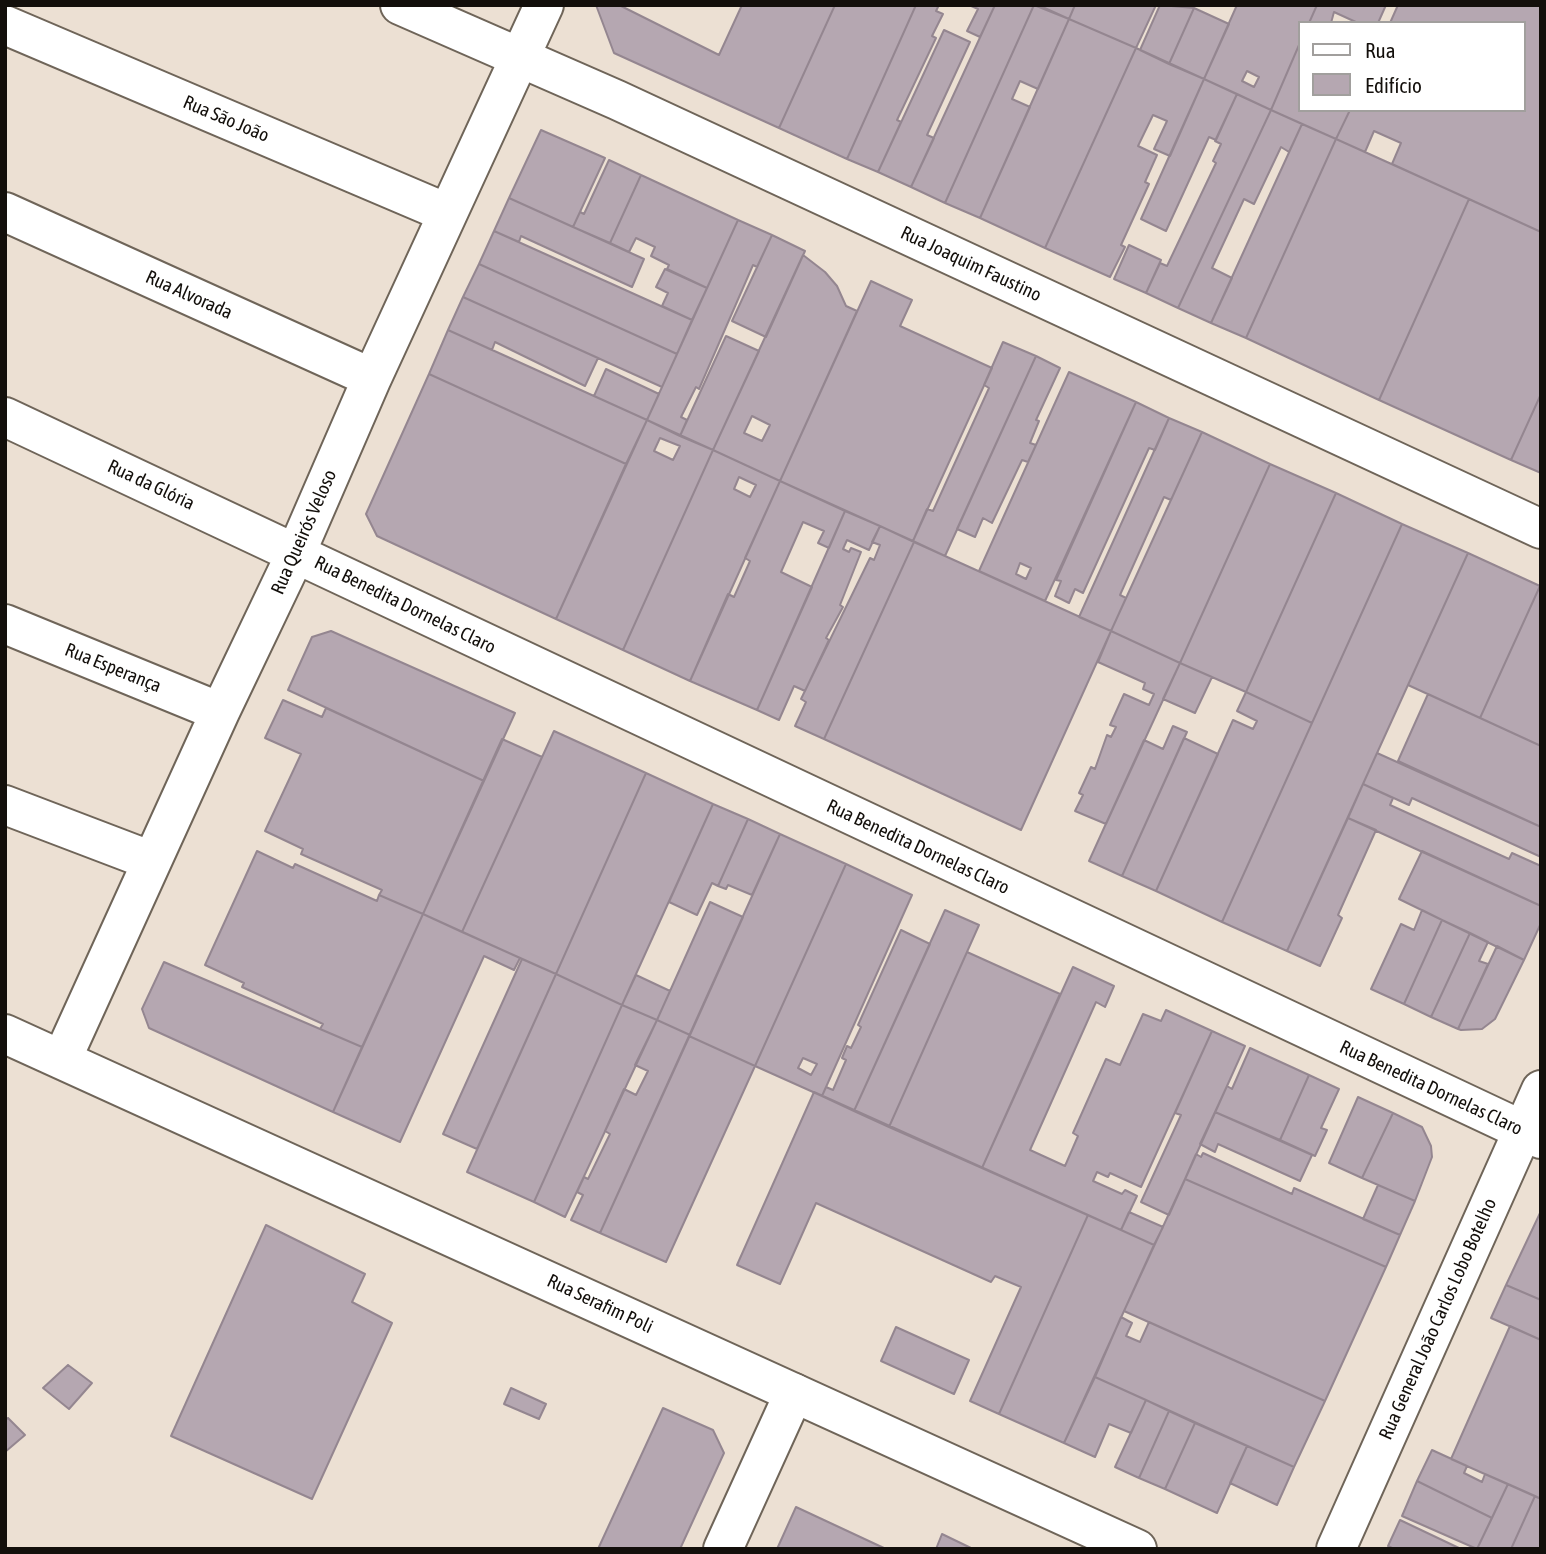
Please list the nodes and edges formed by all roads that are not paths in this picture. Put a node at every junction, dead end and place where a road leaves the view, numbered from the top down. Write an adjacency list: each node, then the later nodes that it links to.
1 (400, 5): 4 (street, Rua Joaquim Faustino)
2 (544, 5): 4 (street, Rua Queirós Veloso)
3 (5, 25): 6 (street, Rua São João)
4 (521, 58): 6 (street, Rua Queirós Veloso); 9 (street, Rua Joaquim Faustino)
5 (5, 212): 7 (street, Rua Alvorada)
6 (447, 213): 7 (street, Rua Queirós Veloso)
7 (372, 378): 10 (street, Rua Queirós Veloso)
8 (5, 417): 10 (street, Rua da Glória)
9 (1541, 529)
10 (296, 553): 12 (street, Rua Queirós Veloso); 18 (street, Rua Benedita Dornelas Claro)
11 (5, 624): 12 (street, Rua Esperança)
12 (220, 712): 14 (street, Rua Queirós Veloso)
13 (5, 805): 14 (street)
14 (152, 861): 16 (street, Rua Queirós Veloso)
15 (5, 1034): 16 (street, Rua Serafim Poli)
16 (62, 1059): 19 (street, Rua Serafim Poli)
17 (1541, 1090): 18 (street, Rua General João Carlos Lobo Botelho)
18 (1531, 1135): 22 (street, Rua General João Carlos Lobo Botelho)
19 (794, 1392): 20 (street); 21 (street, Rua Serafim Poli)
20 (723, 1549)
21 (1137, 1549)
22 (1336, 1549)

